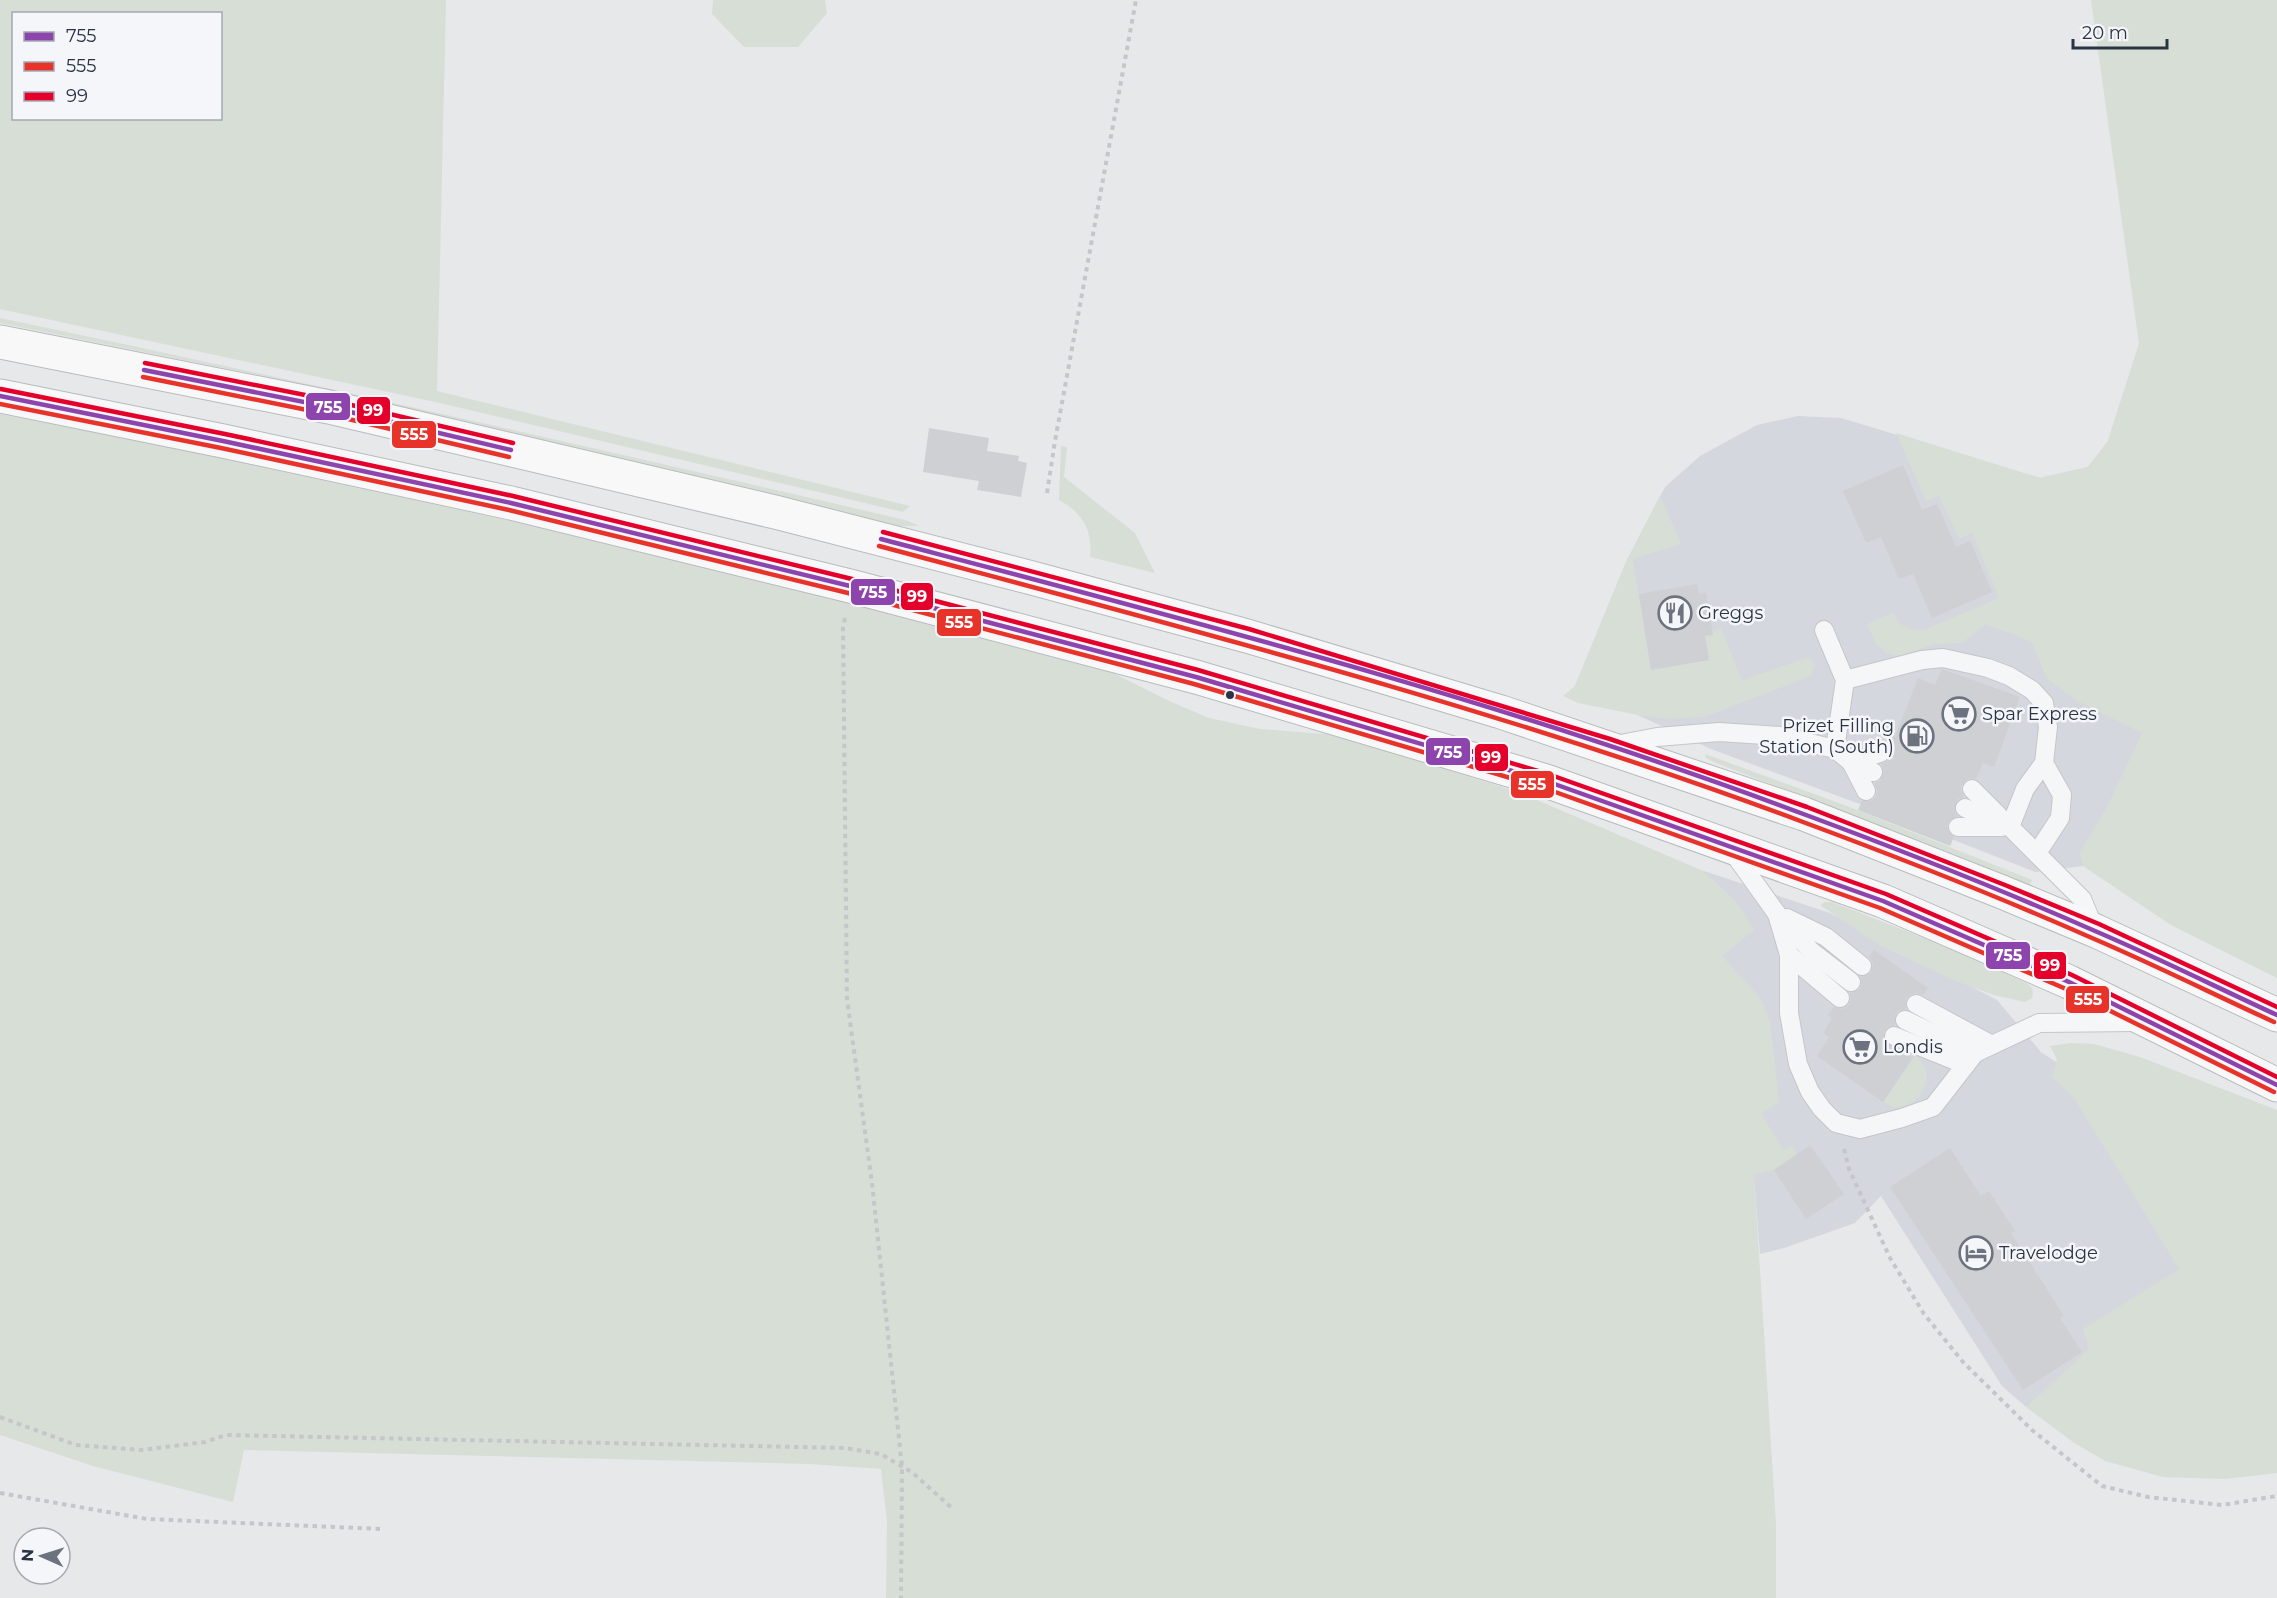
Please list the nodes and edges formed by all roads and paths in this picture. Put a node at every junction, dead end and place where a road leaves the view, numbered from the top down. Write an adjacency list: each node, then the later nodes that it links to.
1 (1136, 0): 4 (path)
2 (0, 342): 8 (highway)
3 (0, 396): 19 (highway)
4 (1047, 493)
5 (846, 611): 37 (path)
6 (1824, 630): 7 (lane)
7 (1845, 680): 9 (lane); 12 (lane)
8 (1608, 746): 9 (lane); 22 (highway)
9 (1835, 749): 11 (lane)
10 (1880, 753): 11 (lane)
11 (1851, 762): 13 (lane); 15 (lane)
12 (2044, 763): 18 (lane); 20 (lane)
13 (1873, 772)
14 (1972, 789): 18 (lane)
15 (1866, 791)
16 (1965, 808): 18 (lane)
17 (1958, 827): 18 (lane)
18 (2010, 827): 20 (lane)
19 (1727, 844): 21 (lane); 30 (highway)
20 (2037, 853): 22 (lane)
21 (1777, 914): 23 (lane); 24 (lane); 25 (lane)
22 (2096, 931): 28 (highway)
23 (1789, 955): 26 (lane); 35 (lane)
24 (1862, 966)
25 (1851, 982)
26 (1840, 998)
27 (1916, 1004): 32 (lane)
28 (2277, 1016)
29 (1905, 1020): 33 (lane)
30 (2152, 1022): 32 (lane); 34 (highway)
31 (1893, 1036): 33 (lane)
32 (1992, 1045): 33 (lane)
33 (1971, 1059): 35 (lane)
34 (2277, 1085)
35 (1836, 1123): 39 (path)
36 (0, 1417): 37 (path)
37 (902, 1467): 40 (path); 42 (path)
38 (0, 1493): 41 (path)
39 (2277, 1496)
40 (954, 1510)
41 (382, 1529)
42 (901, 1598)

